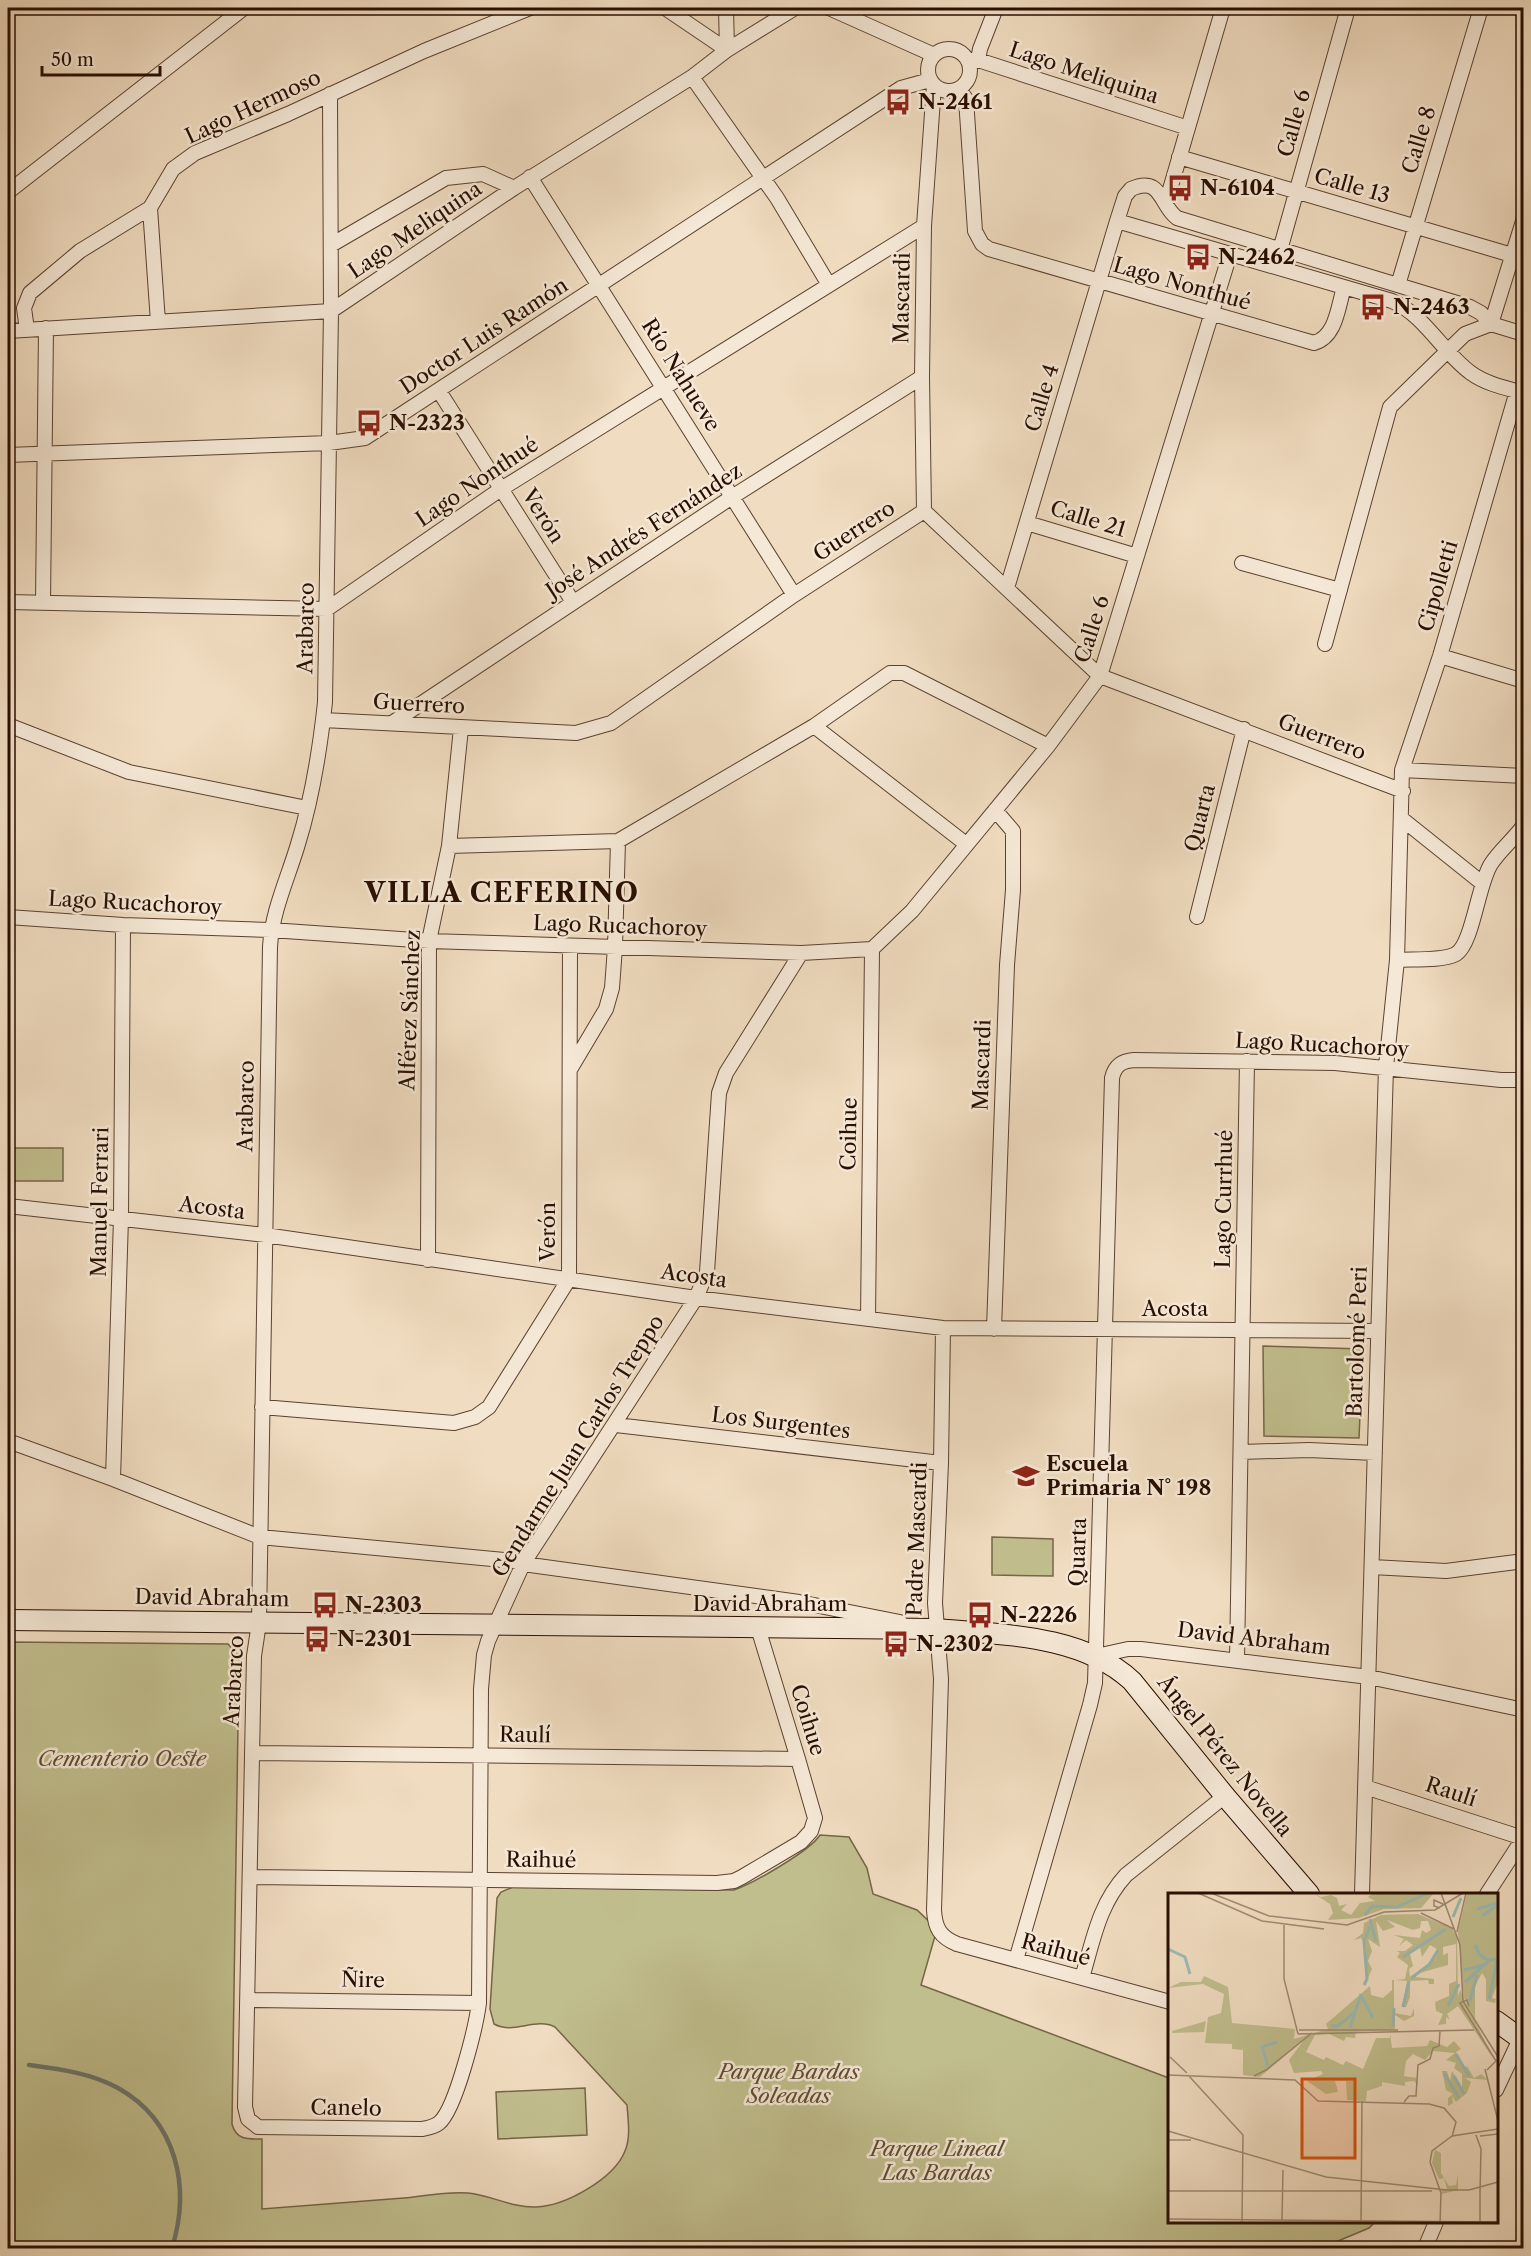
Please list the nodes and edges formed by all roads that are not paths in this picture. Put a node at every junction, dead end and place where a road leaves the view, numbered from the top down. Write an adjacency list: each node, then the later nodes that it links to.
1 (244, 8): 23 (street)
2 (530, 8): 17 (street, Lago Hermoso)
3 (665, 8): 11 (street)
4 (726, 8): 11 (street)
5 (795, 8): 11 (street, Lago Meliquina)
6 (829, 8): 12 (street)
7 (996, 8): 13 (street)
8 (1223, 8): 18 (street)
9 (1348, 8): 24 (street, Calle 6)
10 (1481, 8): 30 (street, Calle 8)
11 (728, 50): 14 (street, Lago Meliquina)
12 (934, 55): 13 (street); 15 (street)
13 (973, 60): 16 (street); 18 (street, Lago Meliquina)
14 (692, 77): 20 (street, Lago Meliquina); 21 (street)
15 (932, 83): 16 (street); 21 (street, Doctor Luis Ramón); 29 (street, Mascardi)
16 (959, 89): 35 (street, Lago Nonthué)
17 (330, 94): 26 (street, Lago Hermoso); 31 (street, Arabarco)
18 (1188, 128): 19 (street)
19 (1179, 157): 24 (street, Calle 13); 25 (street)
20 (530, 177): 22 (street, Lago Meliquina); 36 (street, Río Nahueve)
21 (762, 179): 36 (street, Doctor Luis Ramón); 37 (street)
22 (514, 188): 31 (street); 40 (street, Lago Meliquina)
23 (8, 192)
24 (1297, 192): 30 (street, Calle 13); 32 (street, Calle 6)
25 (1166, 203): 28 (street); 32 (street)
26 (150, 208): 42 (street); 45 (street, Lago Hermoso)
27 (1524, 218): 34 (street)
28 (1117, 221): 33 (street); 35 (street, Calle 4)
29 (924, 226): 37 (street, Lago Nonthué); 49 (street, Mascardi)
30 (1415, 227): 34 (street, Calle 13); 38 (street, Calle 8)
31 (331, 245): 40 (street, Arabarco)
32 (1281, 250): 38 (street)
33 (1230, 254): 39 (street); 41 (street, Calle 6)
34 (1518, 259): 43 (street)
35 (1099, 281): 41 (street, Lago Nonthué); 59 (street, Calle 4)
36 (600, 285): 50 (street, Río Nahueve); 51 (street, Doctor Luis Ramón)
37 (829, 285): 50 (street, Lago Nonthué)
38 (1398, 285): 43 (street)
39 (1344, 287): 41 (street, Lago Nonthué); 48 (street)
40 (331, 312): 42 (street); 53 (street, Arabarco)
41 (1212, 314): 60 (street, Calle 6)
42 (158, 322): 44 (street)
43 (1491, 324): 47 (street); 48 (street)
44 (46, 328): 45 (street); 54 (street)
45 (27, 330): 46 (street)
46 (8, 331)
47 (1524, 334)
48 (1448, 349): 52 (street); 63 (street)
49 (922, 376): 57 (street, José Andrés Fernández); 58 (street, Mascardi)
50 (663, 387): 56 (street, Lago Nonthué); 57 (street, Río Nahueve)
51 (439, 390): 53 (street, Doctor Luis Ramón); 56 (street, Verón)
52 (1520, 392): 70 (street, Cipolletti)
53 (328, 443): 54 (street, Doctor Luis Ramón); 68 (street, Arabarco)
54 (45, 453): 55 (street, Doctor Luis Ramón); 66 (street)
55 (8, 454)
56 (501, 489): 67 (street, Verón); 68 (street, Lago Nonthué)
57 (732, 497): 64 (street, Río Nahueve); 67 (street, José Andrés Fernández)
58 (924, 511): 62 (street, Guerrero); 64 (street, Guerrero)
59 (1027, 523): 60 (street, Calle 21); 62 (street, Calle 4)
60 (1137, 556): 71 (street, Calle 6)
61 (1242, 563): 63 (street)
62 (1008, 588): 71 (street, Guerrero)
63 (1340, 590): 69 (street)
64 (794, 596): 77 (street, Guerrero)
65 (8, 602): 66 (street)
66 (43, 602): 68 (street)
67 (573, 602): 74 (street, José Andrés Fernández)
68 (327, 609): 73 (street, Arabarco)
69 (1325, 644)
70 (1440, 656): 72 (street); 80 (street, Cipolletti)
71 (1100, 676): 78 (street, Guerrero); 79 (street, Calle 6)
72 (1524, 681)
73 (323, 720): 74 (street, Guerrero); 83 (street, Arabarco)
74 (392, 723): 77 (street, Guerrero)
75 (8, 725): 83 (street)
76 (814, 726): 79 (street); 87 (street); 88 (street)
77 (461, 728): 89 (street, Alférez Sánchez)
78 (1244, 729): 82 (street, Guerrero); 92 (street, Quarta)
79 (1048, 746): 84 (street, Calle 6)
80 (1402, 770): 81 (street); 82 (street, Cipolletti)
81 (1524, 776)
82 (1403, 791): 85 (street, Bartolomé Peri)
83 (307, 808): 94 (street, Arabarco)
84 (995, 810): 88 (street, Calle 6); 114 (street, Mascardi)
85 (1402, 819): 90 (street); 100 (street, Bartolomé Peri)
86 (1524, 825): 90 (street)
87 (618, 841): 89 (street); 97 (street)
88 (966, 844): 98 (street, Calle 6)
89 (449, 846): 95 (street, Alférez Sánchez)
90 (1482, 883): 100 (street)
91 (8, 917): 93 (street, Lago Rucachoroy)
92 (1197, 917)
93 (123, 925): 94 (street, Lago Rucachoroy); 107 (street, Manuel Ferrari)
94 (271, 930): 95 (street, Lago Rucachoroy); 108 (street, Arabarco)
95 (429, 941): 96 (street, Lago Rucachoroy); 109 (street, Alférez Sánchez)
96 (570, 946): 97 (street, Lago Rucachoroy); 104 (street, Verón)
97 (615, 947): 99 (street, Lago Rucachoroy); 104 (street)
98 (872, 949): 99 (street, Lago Rucachoroy); 112 (street, Coihue)
99 (801, 953): 111 (street, Gendarme Juan Carlos Treppo)
100 (1396, 960): 103 (street, Bartolomé Peri)
101 (1247, 1061): 102 (street, Lago Rucachoroy); 103 (street, Lago Rucachoroy); 116 (street, Lago Currhué)
102 (1119, 1064): 115 (street, Quarta)
103 (1386, 1067): 105 (street, Lago Rucachoroy); 117 (street, Bartolomé Peri)
104 (569, 1070): 110 (street, Verón)
105 (1524, 1080)
106 (8, 1206): 107 (street, Acosta)
107 (121, 1218): 108 (street, Acosta); 124 (street, Manuel Ferrari)
108 (265, 1235): 109 (street, Acosta); 118 (street, Arabarco)
109 (428, 1260): 110 (street, Acosta)
110 (569, 1279): 111 (street, Acosta); 118 (street, Verón)
111 (696, 1298): 112 (street, Acosta); 119 (street, Gendarme Juan Carlos Treppo)
112 (868, 1319): 113 (street, Acosta)
113 (943, 1328): 114 (street, Acosta); 123 (street, Padre Mascardi)
114 (994, 1329): 115 (street, Acosta)
115 (1105, 1330): 116 (street, Acosta); 134 (street, Quarta)
116 (1243, 1330): 117 (street, Acosta); 121 (street, Lago Currhué)
117 (1378, 1331): 122 (street, Bartolomé Peri)
118 (262, 1407): 125 (street, Arabarco)
119 (616, 1425): 123 (street, Los Surgentes); 127 (street, Gendarme Juan Carlos Treppo)
120 (8, 1441): 124 (street)
121 (1241, 1452): 122 (street); 135 (street, Lago Currhué)
122 (1375, 1453): 128 (street, Bartolomé Peri)
123 (941, 1463): 133 (street, Padre Mascardi)
124 (113, 1479): 125 (street)
125 (260, 1537): 127 (street); 130 (street, Arabarco)
126 (1524, 1561): 128 (street)
127 (523, 1564): 131 (street, Gendarme Juan Carlos Treppo); 133 (street)
128 (1372, 1567): 136 (street, Bartolomé Peri)
129 (8, 1620): 130 (main road, David Abraham)
130 (259, 1623): 131 (main road, David Abraham); 138 (street, Arabarco)
131 (494, 1626): 132 (main road, David Abraham); 139 (street, Gendarme Juan Carlos Treppo)
132 (758, 1628): 133 (main road, David Abraham); 140 (street, Coihue)
133 (936, 1629): 134 (main road, David Abraham); 150 (street, Padre Mascardi)
134 (1096, 1656): 135 (street, David Abraham); 142 (main road, Ángel Pérez Novella); 151 (street, Quarta)
135 (1237, 1660): 136 (street, David Abraham)
136 (1369, 1677): 137 (street, David Abraham); 141 (street, Bartolomé Peri)
137 (1524, 1710)
138 (252, 1753): 139 (street, Raulí); 145 (street, Arabarco)
139 (481, 1756): 140 (street, Raulí); 146 (street, Gendarme Juan Carlos Treppo)
140 (798, 1759): 143 (street, Coihue)
141 (1365, 1787): 144 (street, Raulí); 148 (street, Bartolomé Peri)
142 (1225, 1796): 147 (main road, Ángel Pérez Novella); 152 (street)
143 (813, 1826): 146 (street, Raihué)
144 (1523, 1837): 149 (street)
145 (250, 1877): 146 (street, Raihué); 153 (street, Arabarco)
146 (480, 1880): 155 (street, Gendarme Juan Carlos Treppo)
147 (1308, 1893)
148 (1362, 1893)
149 (1488, 1893)
150 (937, 1929): 151 (street, Raihué)
151 (1016, 1960): 152 (street, Raihué)
152 (1082, 1978): 154 (street, Raihué)
153 (247, 2000): 155 (street, Ñire); 160 (street, Arabarco)
154 (1168, 2001)
155 (479, 2003): 159 (street, Gendarme Juan Carlos Treppo)
156 (1498, 2022): 157 (main road)
157 (1522, 2040): 158 (street)
158 (1498, 2088)
159 (439, 2123): 160 (street, Canelo)
160 (252, 2124)
161 (1436, 2223): 162 (street)
162 (1425, 2248)

